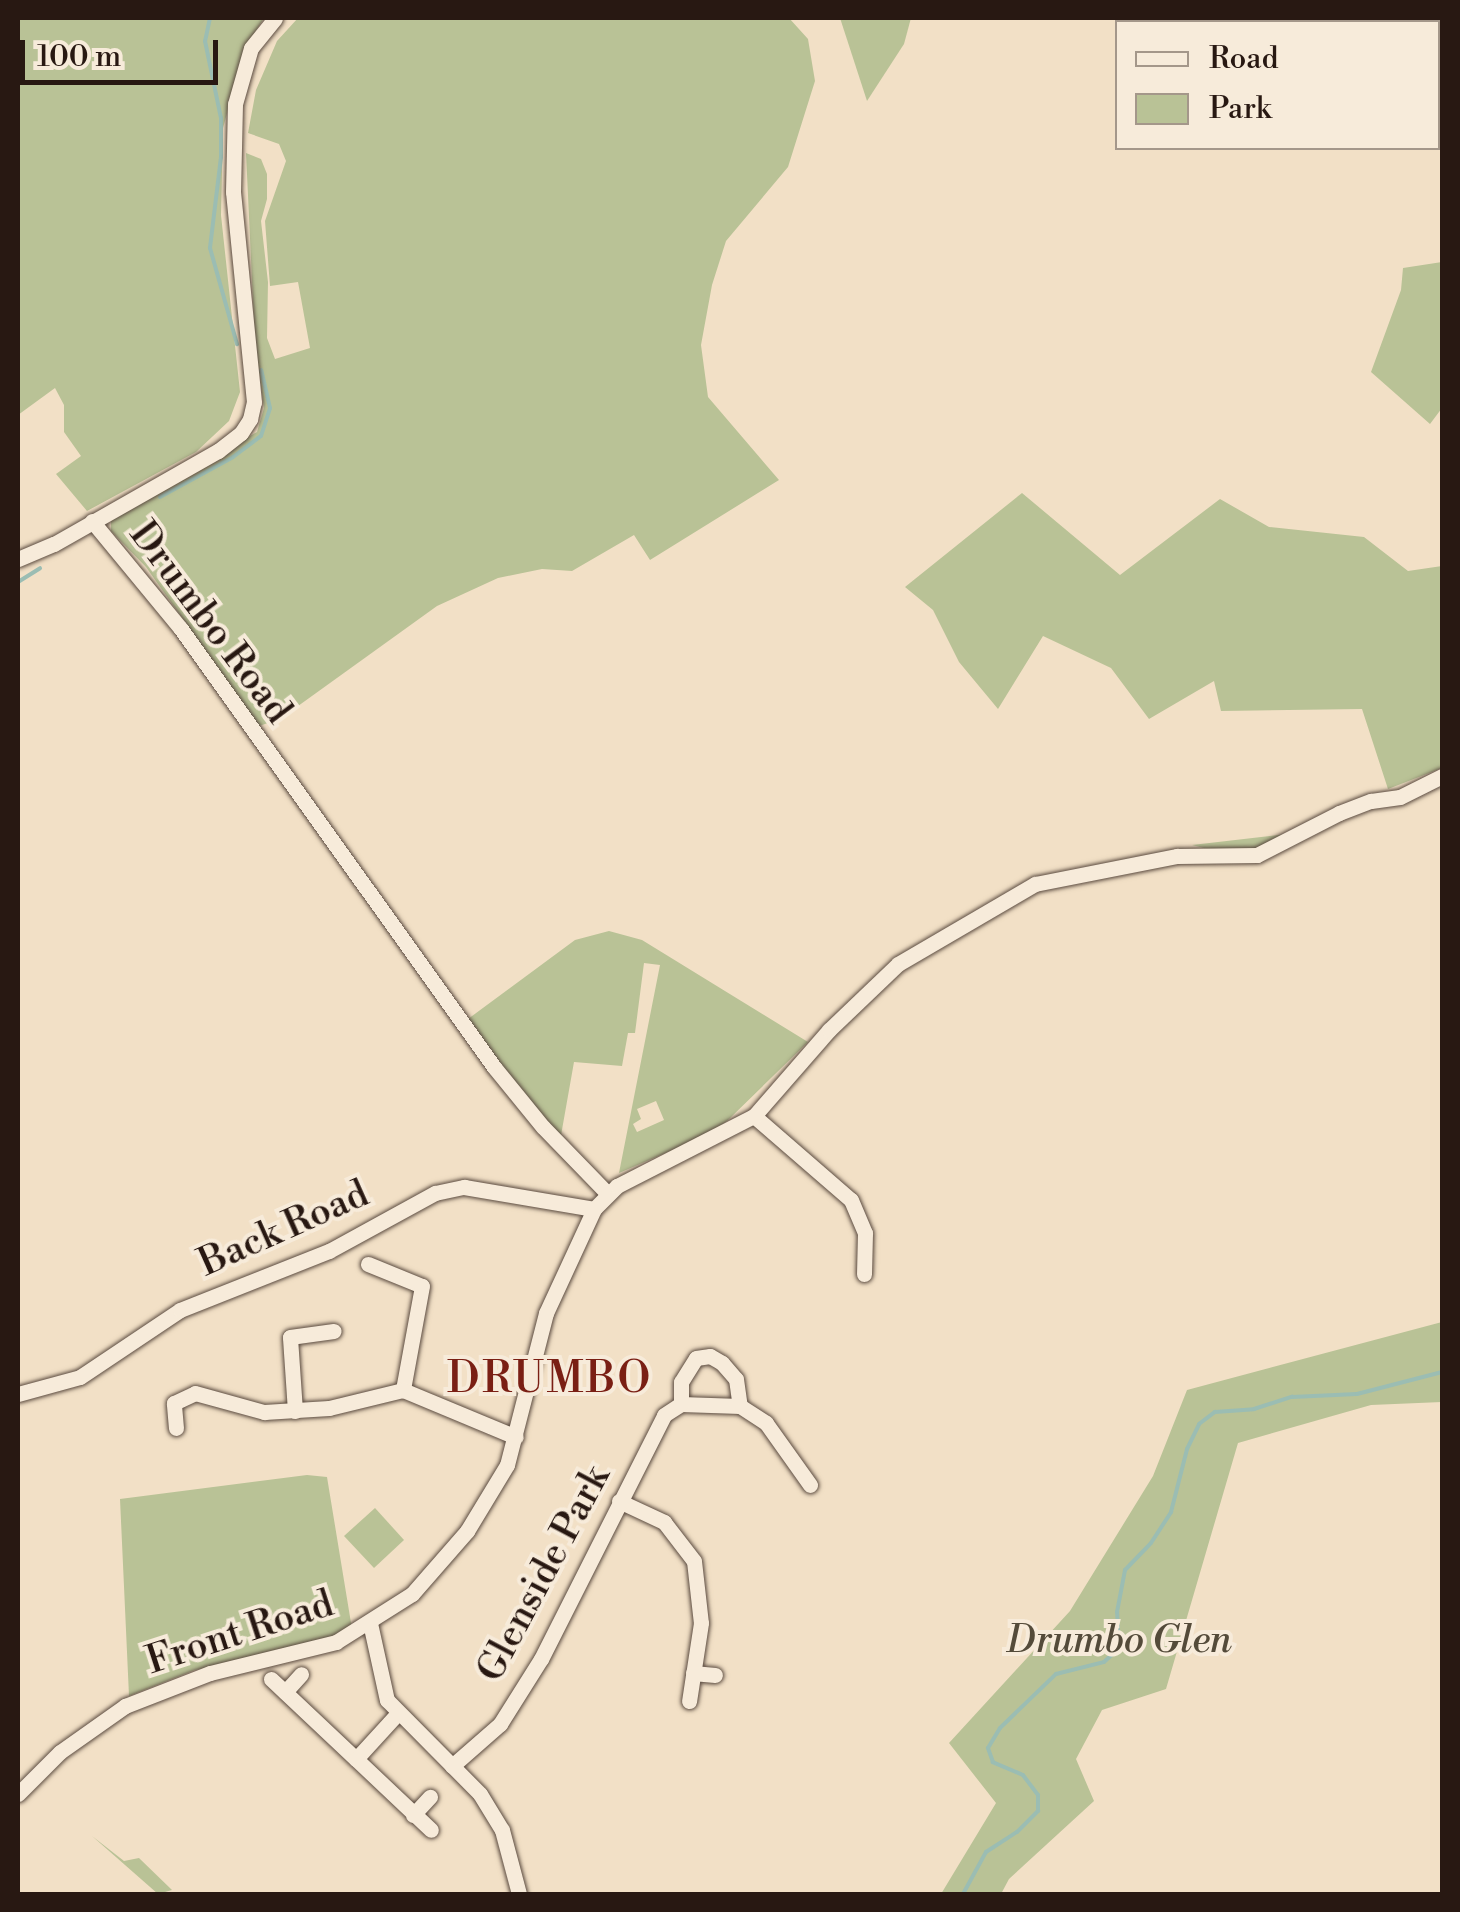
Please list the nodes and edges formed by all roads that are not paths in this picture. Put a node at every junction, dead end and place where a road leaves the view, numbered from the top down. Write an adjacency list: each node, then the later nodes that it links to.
1 (275, 18): 2 (street, Drumbo Road)
2 (92, 521): 3 (street); 6 (street, Drumbo Road)
3 (18, 559)
4 (1442, 776): 5 (street)
5 (754, 1116): 6 (street); 9 (street)
6 (608, 1193): 7 (street, Front Road)
7 (594, 1209): 12 (street, Back Road); 17 (street, Front Road)
8 (368, 1264): 11 (street)
9 (864, 1274)
10 (334, 1331): 15 (street)
11 (403, 1390): 15 (street); 17 (street)
12 (18, 1394)
13 (681, 1404): 14 (street); 14 (street, Glenside Park); 19 (street, Glenside Park)
14 (740, 1406): 18 (street, Glenside Park)
15 (294, 1411): 16 (street)
16 (176, 1428)
17 (516, 1436): 20 (street, Front Road)
18 (810, 1485)
19 (619, 1501): 22 (street); 29 (street, Glenside Park)
20 (370, 1623): 27 (street); 30 (street, Front Road)
21 (301, 1674): 25 (street)
22 (693, 1674): 23 (street); 26 (street)
23 (716, 1674)
24 (271, 1679): 25 (street)
25 (285, 1692): 28 (street)
26 (689, 1701)
27 (398, 1713): 28 (street); 29 (street)
28 (356, 1759): 32 (street)
29 (452, 1766): 34 (street)
30 (18, 1794)
31 (430, 1797): 32 (street)
32 (413, 1815): 33 (street)
33 (431, 1830)
34 (518, 1894)

